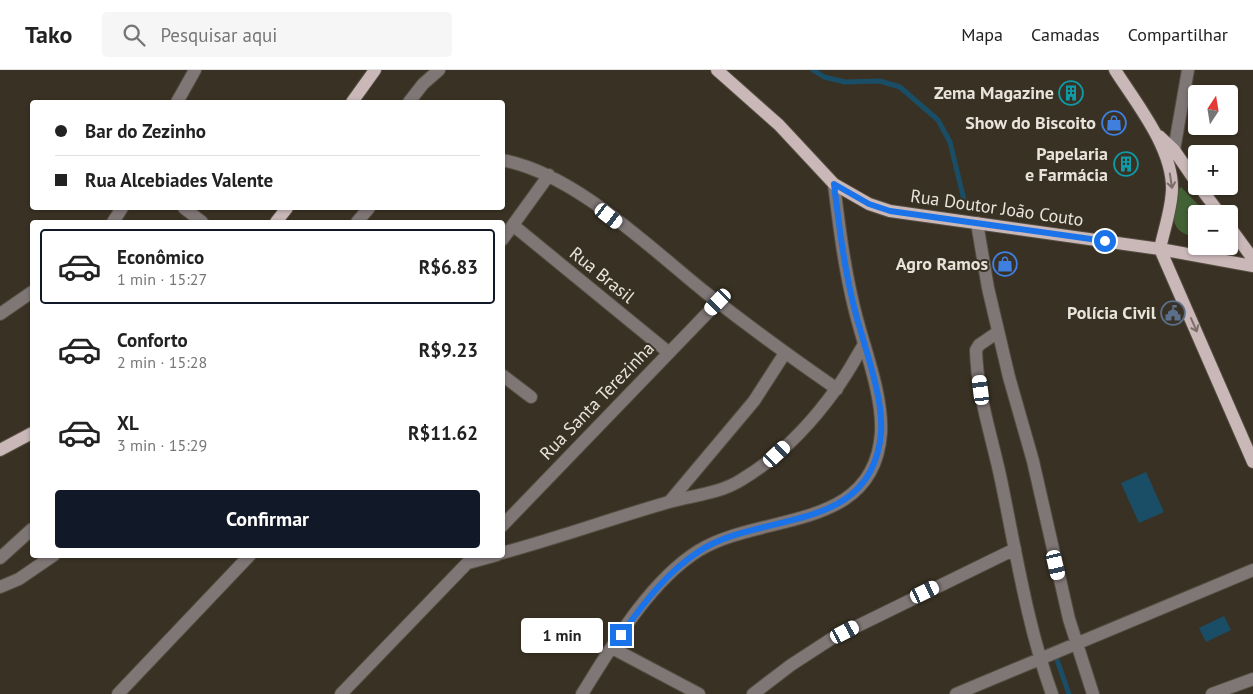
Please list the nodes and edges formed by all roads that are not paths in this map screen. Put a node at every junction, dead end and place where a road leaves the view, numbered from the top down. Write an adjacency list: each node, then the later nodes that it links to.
1 (195, 70): 7 (street)
2 (375, 70): 8 (main road)
3 (439, 70): 9 (street)
4 (717, 70): 15 (main road, Rua Doutor João Couto)
5 (1115, 70): 10 (main road)
6 (1188, 70): 11 (street)
7 (178, 100)
8 (353, 100)
9 (410, 100)
10 (1157, 135): 11 (main road); 24 (main road, one-way to 24)
11 (1174, 150): 13 (main road)
12 (505, 161): 14 (street)
13 (1188, 170)
14 (549, 175): 21 (street); 28 (street)
15 (834, 184): 20 (main road, Rua Doutor João Couto); 31 (street)
16 (187, 210): 18 (street)
17 (367, 210): 19 (street)
18 (199, 220)
19 (359, 220)
20 (977, 223): 24 (main road, Rua Doutor João Couto); 30 (street)
21 (514, 226): 22 (street); 32 (street, Rua Brasil)
22 (505, 236)
23 (1238, 238): 25 (main road)
24 (1160, 249): 26 (main road, Rua Doutor João Couto); 39 (main road, one-way to 39)
25 (1253, 259)
26 (1253, 266)
27 (30, 293): 29 (street)
28 (718, 302): 32 (street, Rua Santa Terezinha); 33 (street)
29 (0, 314)
30 (998, 332): 43 (street); 51 (street)
31 (864, 344): 35 (street); 52 (street)
32 (668, 352): 41 (street, Rua Santa Terezinha)
33 (785, 353): 35 (street); 40 (street)
34 (505, 377): 36 (street)
35 (837, 389): 40 (street)
36 (531, 397)
37 (30, 434): 38 (main road)
38 (0, 450)
39 (1253, 462)
40 (670, 501): 44 (street)
41 (505, 523)
42 (30, 531): 45 (street)
43 (1015, 549): 53 (street); 59 (street)
44 (505, 552)
45 (0, 558)
46 (50, 558): 50 (street)
47 (247, 558): 55 (street)
48 (472, 559): 56 (street)
49 (1253, 570): 51 (street)
50 (0, 587)
51 (1077, 645): 53 (street); 62 (street)
52 (612, 648): 57 (street); 58 (street)
53 (1040, 660): 60 (street); 61 (street)
54 (1253, 679): 63 (street)
55 (118, 694)
56 (341, 694)
57 (582, 694)
58 (698, 694)
59 (753, 694)
60 (956, 694)
61 (1052, 694)
62 (1093, 694)
63 (1212, 694)

